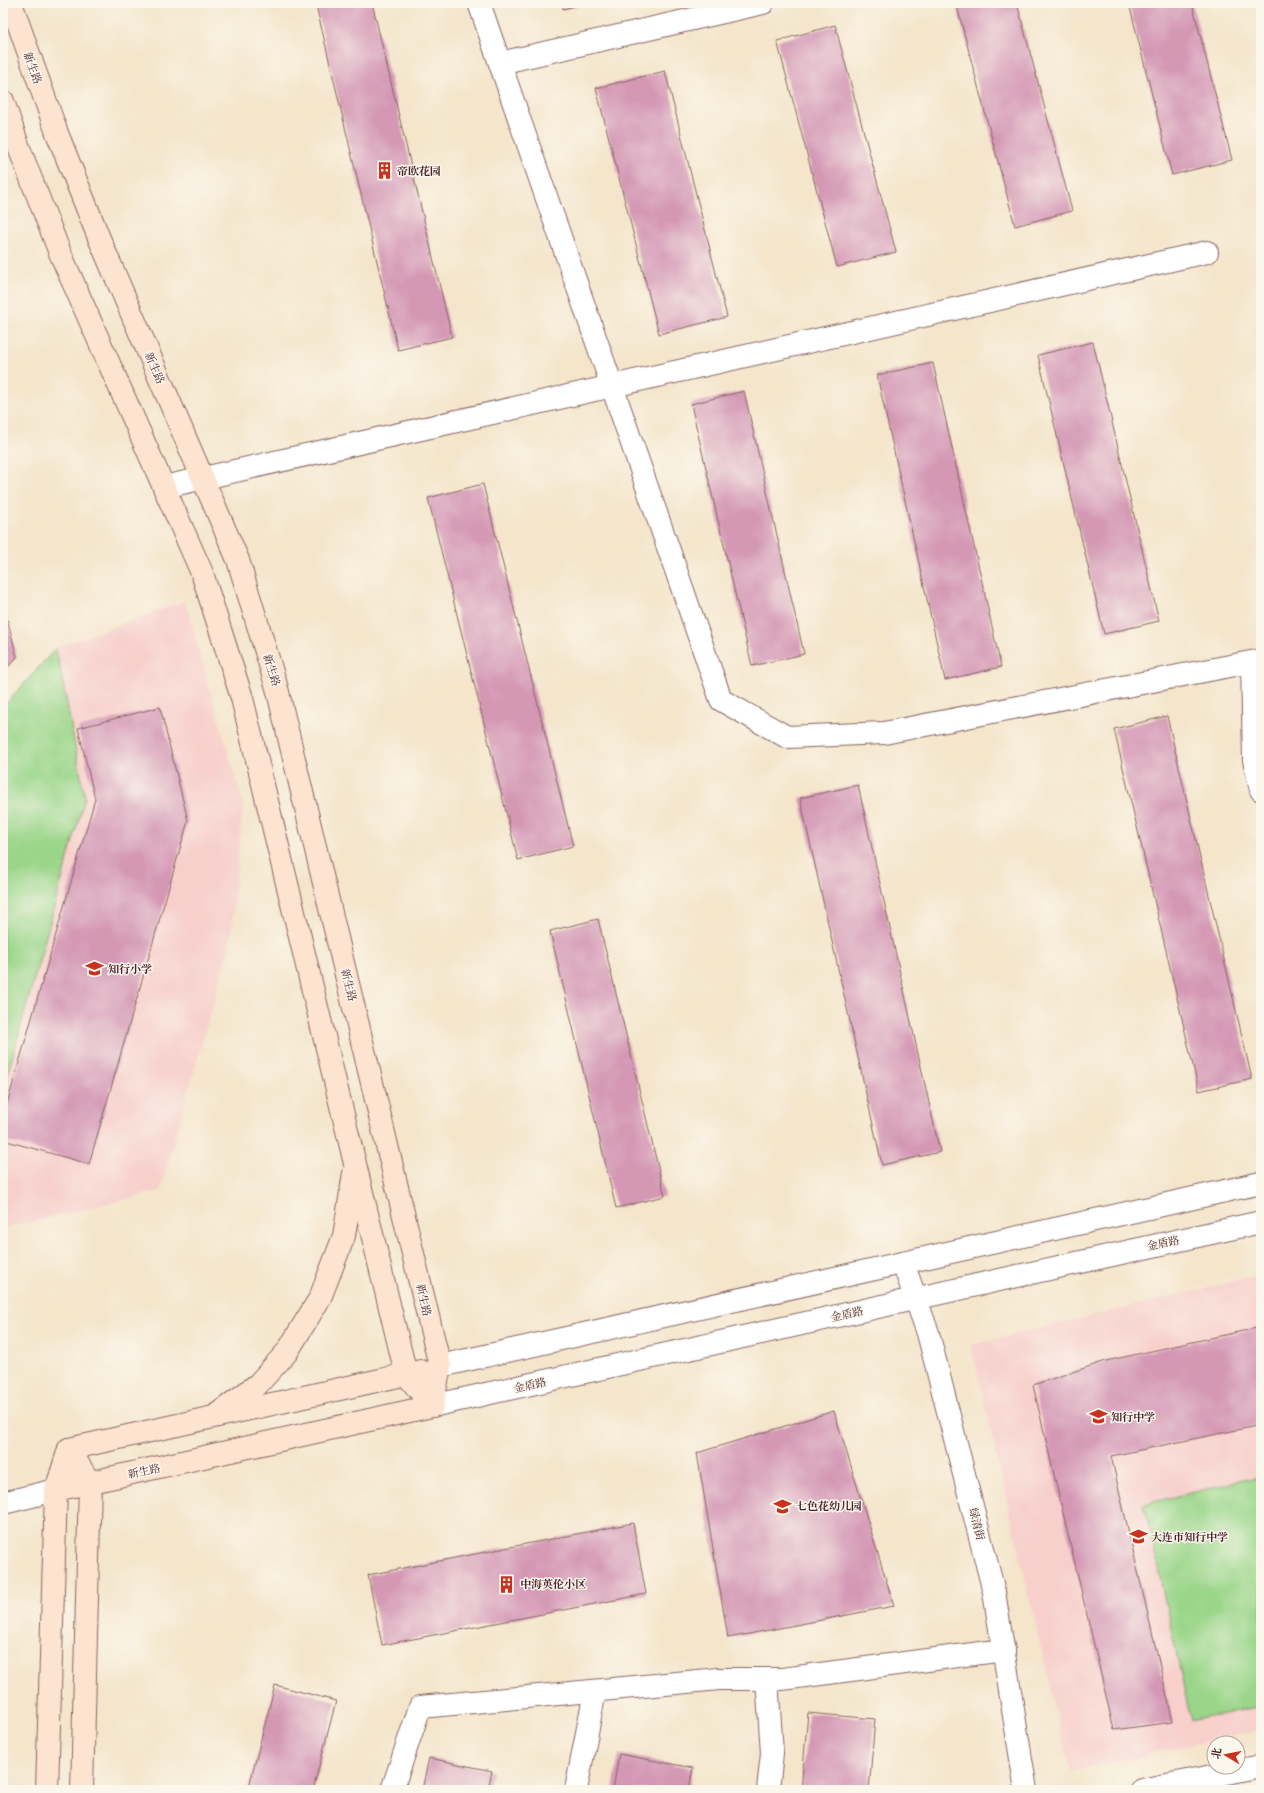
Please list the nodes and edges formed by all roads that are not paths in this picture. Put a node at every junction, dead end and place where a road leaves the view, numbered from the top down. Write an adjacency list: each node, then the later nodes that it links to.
1 (11, 3): 8 (main road, 新生路)
2 (479, 3): 4 (street)
3 (763, 3): 4 (street)
4 (500, 63): 7 (street)
5 (3, 101): 9 (main road)
6 (1207, 252): 7 (street)
7 (612, 385): 8 (street); 10 (street)
8 (202, 478): 9 (street); 17 (main road, 新生路)
9 (164, 487): 12 (main road)
10 (1256, 661): 11 (street)
11 (1261, 790)
12 (355, 1164): 18 (main road); 20 (main road)
13 (1261, 1183): 15 (street)
14 (1261, 1222): 16 (street, 金盾路)
15 (903, 1263): 16 (street, 绿清街); 17 (street)
16 (915, 1298): 19 (street, 金盾路); 25 (street, 绿清街)
17 (440, 1366): 18 (main road); 19 (main road, 新生路)
18 (406, 1374): 19 (main road); 20 (main road)
19 (432, 1406): 22 (main road, 新生路)
20 (213, 1417): 21 (main road)
21 (69, 1449): 22 (main road); 23 (main road)
22 (90, 1483): 23 (main road, 新生路); 30 (main road)
23 (56, 1490): 24 (street); 29 (main road)
24 (3, 1503)
25 (1004, 1650): 26 (street); 34 (street, 绿清街)
26 (767, 1679): 27 (street); 33 (street)
27 (595, 1691): 31 (street); 32 (street)
28 (1261, 1766): 35 (street)
29 (47, 1790)
30 (82, 1790)
31 (392, 1790)
32 (576, 1790)
33 (768, 1790)
34 (1026, 1790)
35 (1142, 1790)

